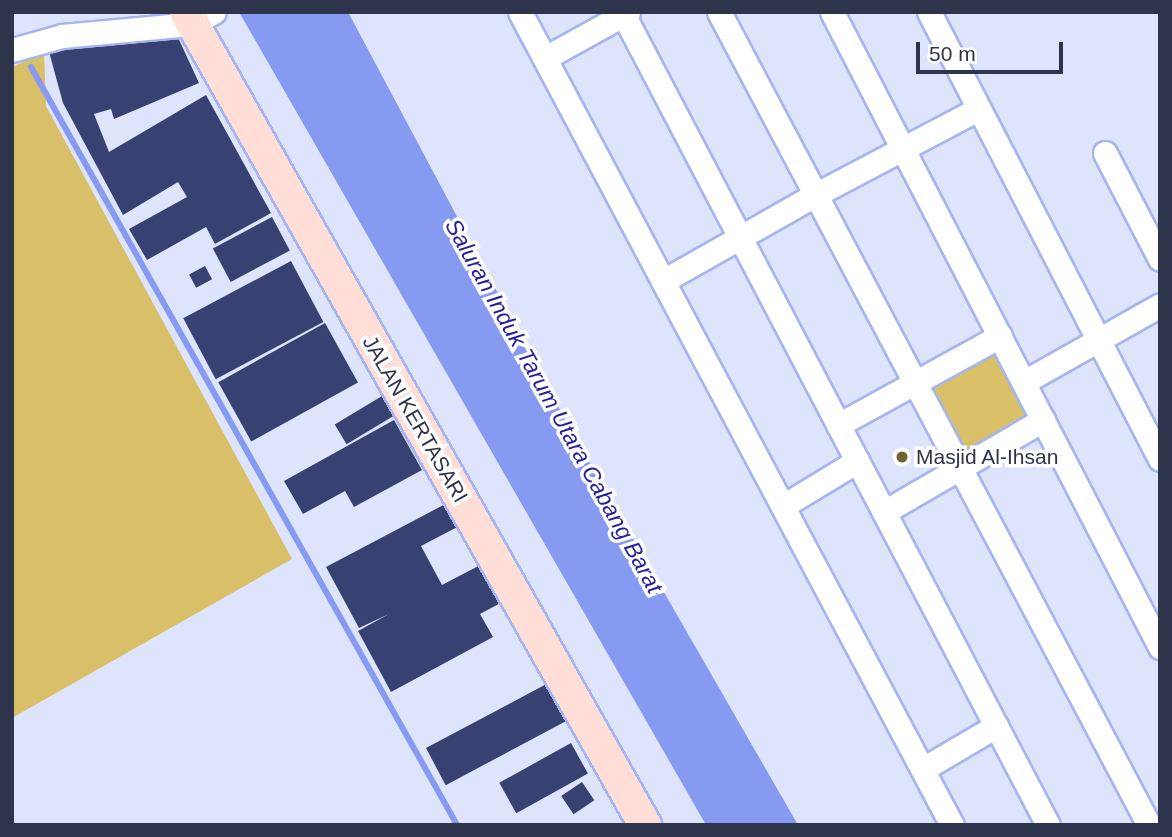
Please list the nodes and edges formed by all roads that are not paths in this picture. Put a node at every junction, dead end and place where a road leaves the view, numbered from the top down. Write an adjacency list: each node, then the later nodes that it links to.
1 (520, 12): 8 (street)
2 (719, 12): 12 (street)
3 (832, 12): 10 (street)
4 (929, 12): 9 (street)
5 (624, 13): 8 (street); 13 (street)
6 (197, 16): 7 (street); 31 (street, JALAN KERTASARI)
7 (12, 50)
8 (545, 58): 15 (street)
9 (978, 109): 10 (street); 18 (street)
10 (903, 149): 12 (street); 17 (street)
11 (1105, 153): 14 (street)
12 (816, 195): 13 (street); 20 (street)
13 (740, 237): 15 (street); 22 (street)
14 (1160, 259)
15 (663, 281): 26 (street)
16 (1160, 305): 18 (street)
17 (1000, 336): 19 (street); 20 (street)
18 (1097, 339): 19 (street); 23 (street)
19 (1024, 382): 21 (street)
20 (915, 383): 22 (street); 25 (street)
21 (1043, 420): 25 (street); 28 (street)
22 (838, 425): 24 (street)
23 (1160, 459)
24 (857, 461): 26 (street); 27 (street)
25 (960, 468): 27 (street); 34 (street)
26 (783, 506): 30 (street)
27 (884, 512): 29 (street)
28 (1160, 647)
29 (996, 726): 30 (street); 33 (street)
30 (923, 769): 32 (street)
31 (645, 825)
32 (952, 825)
33 (1048, 825)
34 (1149, 825)

